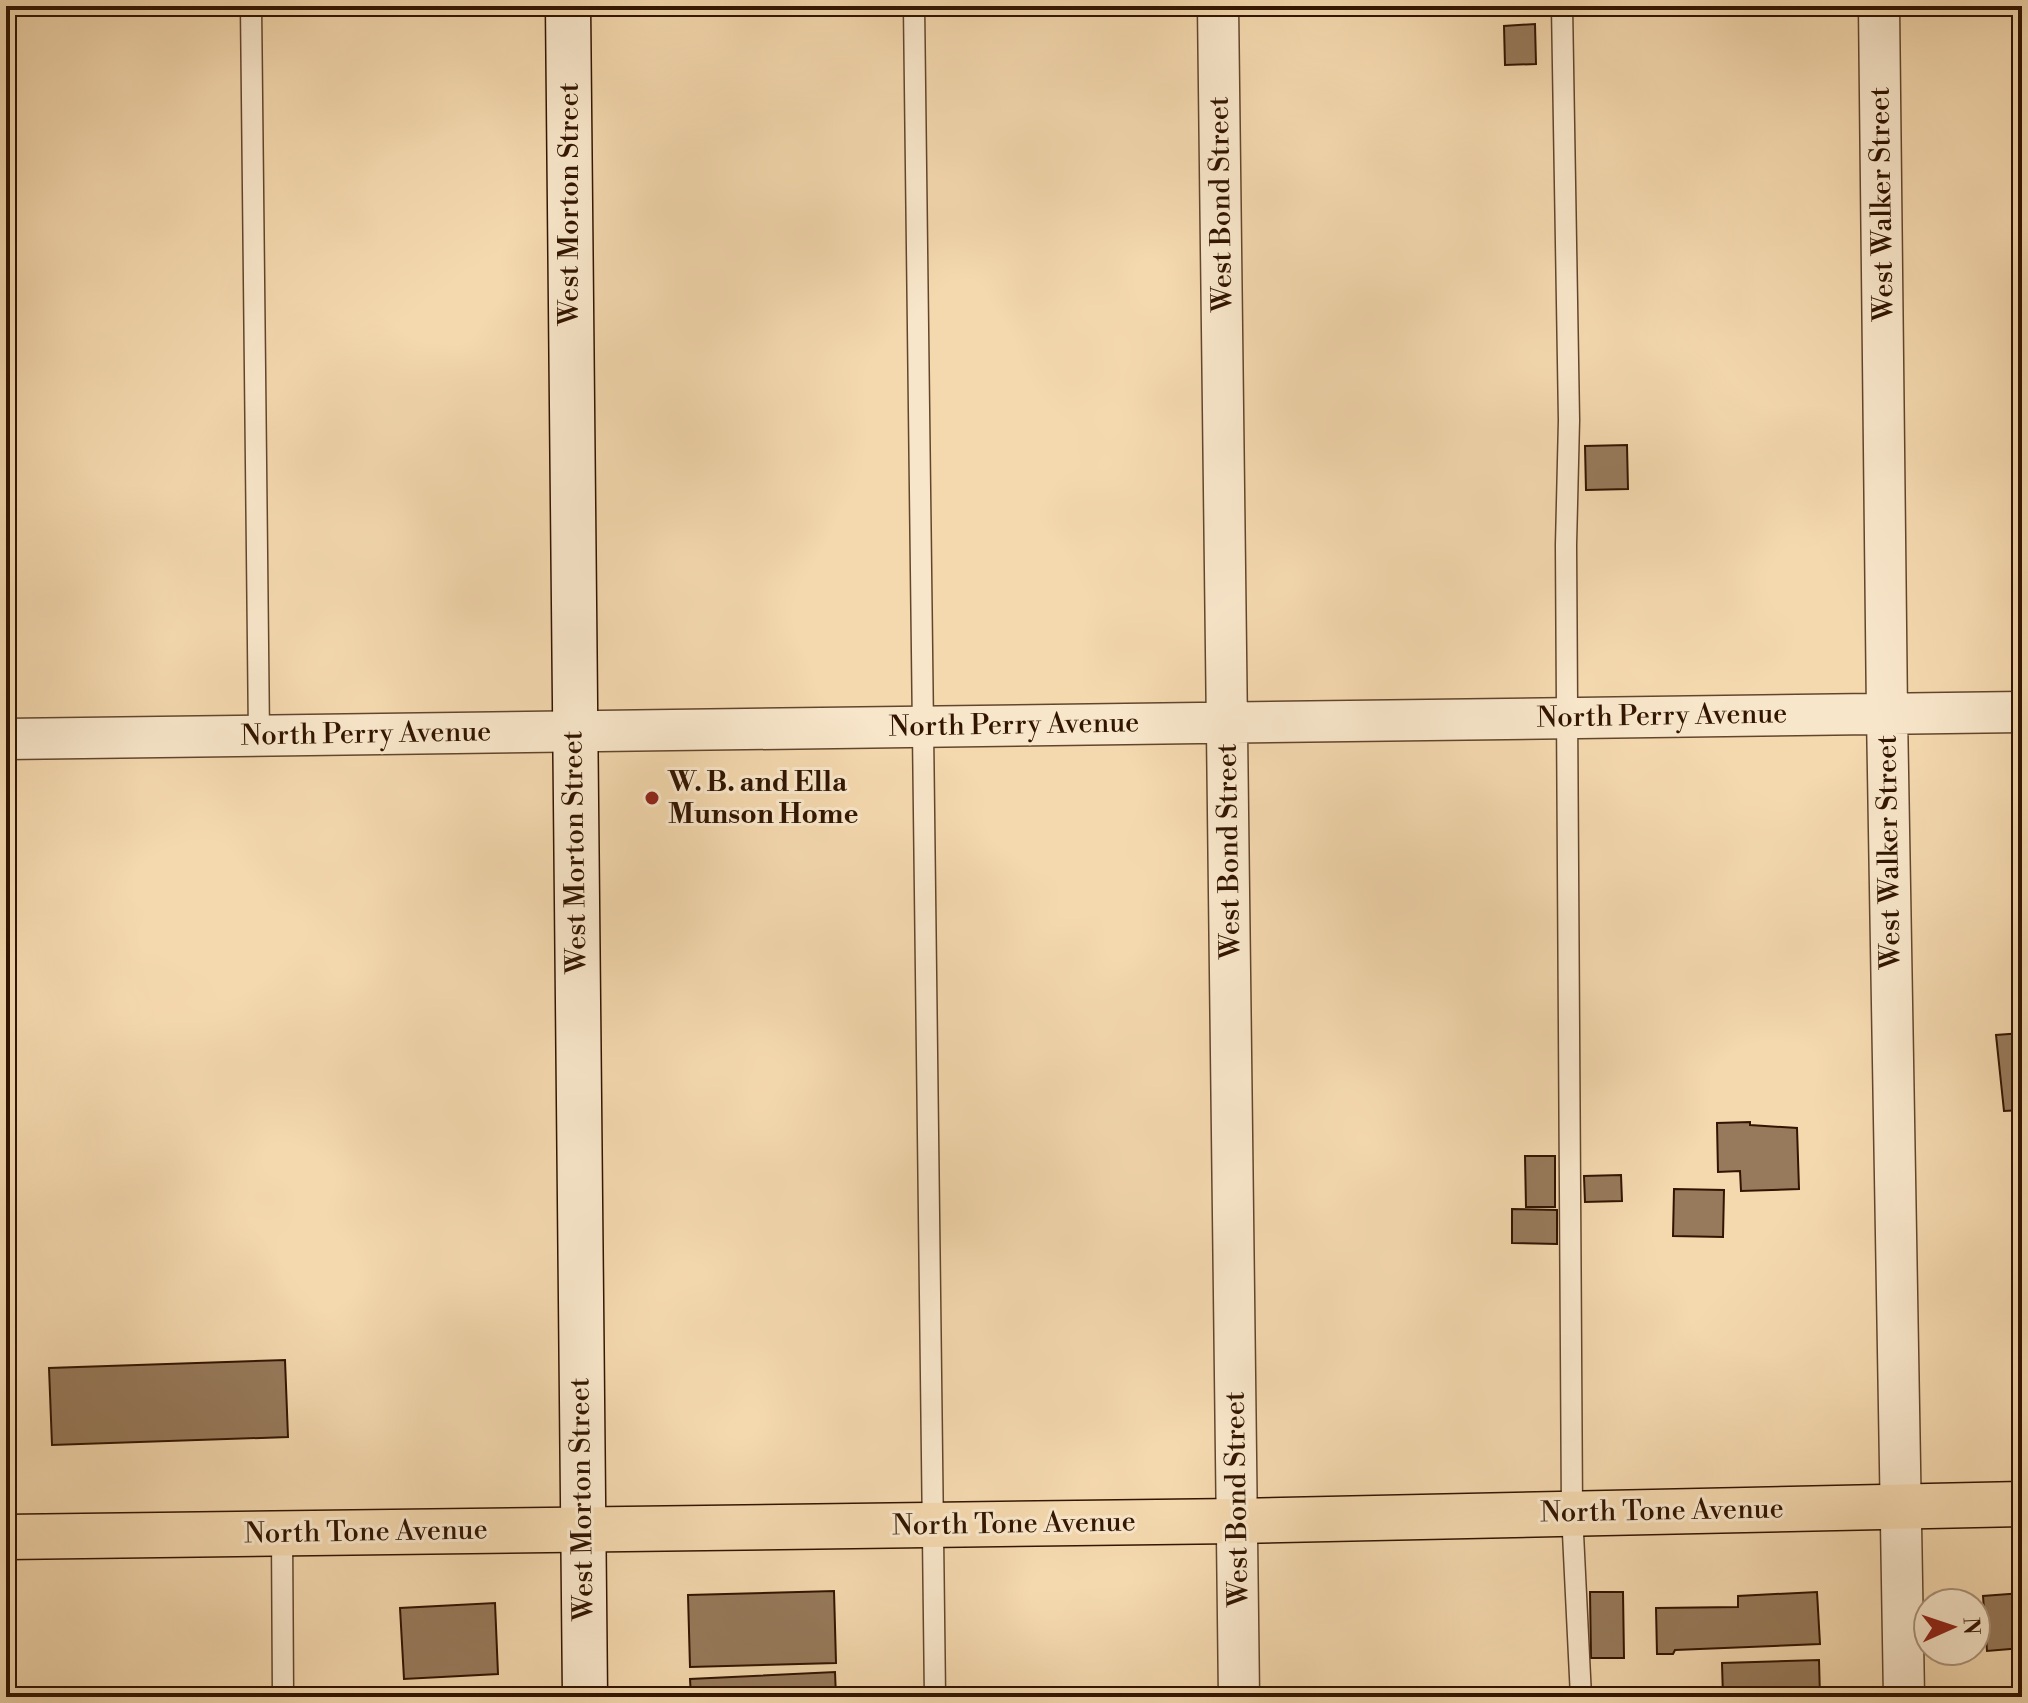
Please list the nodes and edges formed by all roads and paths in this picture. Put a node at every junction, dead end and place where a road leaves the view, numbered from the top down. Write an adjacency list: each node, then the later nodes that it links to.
1 (251, 6): 13 (lane)
2 (568, 6): 12 (main road, West Morton Street)
3 (914, 6): 11 (lane)
4 (1218, 6): 10 (street, West Bond Street)
5 (1562, 6): 9 (lane)
6 (1879, 6): 8 (street, West Walker Street)
7 (2022, 712): 8 (street, North Perry Avenue)
8 (1887, 714): 9 (street, North Perry Avenue); 16 (street, West Walker Street)
9 (1567, 718): 10 (street, North Perry Avenue); 17 (lane)
10 (1227, 723): 11 (street, North Perry Avenue); 18 (street, West Bond Street)
11 (923, 727): 12 (street, North Perry Avenue); 19 (lane)
12 (574, 732): 13 (street, North Perry Avenue); 20 (main road, West Morton Street)
13 (259, 736): 14 (street, North Perry Avenue)
14 (6, 739)
15 (2022, 1504): 16 (main road, North Tone Avenue)
16 (1901, 1506): 17 (main road, North Tone Avenue); 28 (street, West Walker Street)
17 (1572, 1513): 18 (main road, North Tone Avenue); 27 (lane)
18 (1237, 1521): 19 (main road, North Tone Avenue); 26 (street, West Bond Street)
19 (933, 1525): 20 (main road, North Tone Avenue); 25 (lane)
20 (582, 1529): 21 (main road, North Tone Avenue); 24 (main road, West Morton Street)
21 (282, 1533): 22 (main road, North Tone Avenue); 23 (lane)
22 (6, 1537)
23 (283, 1697)
24 (585, 1697)
25 (935, 1697)
26 (1239, 1697)
27 (1581, 1697)
28 (1904, 1697)

